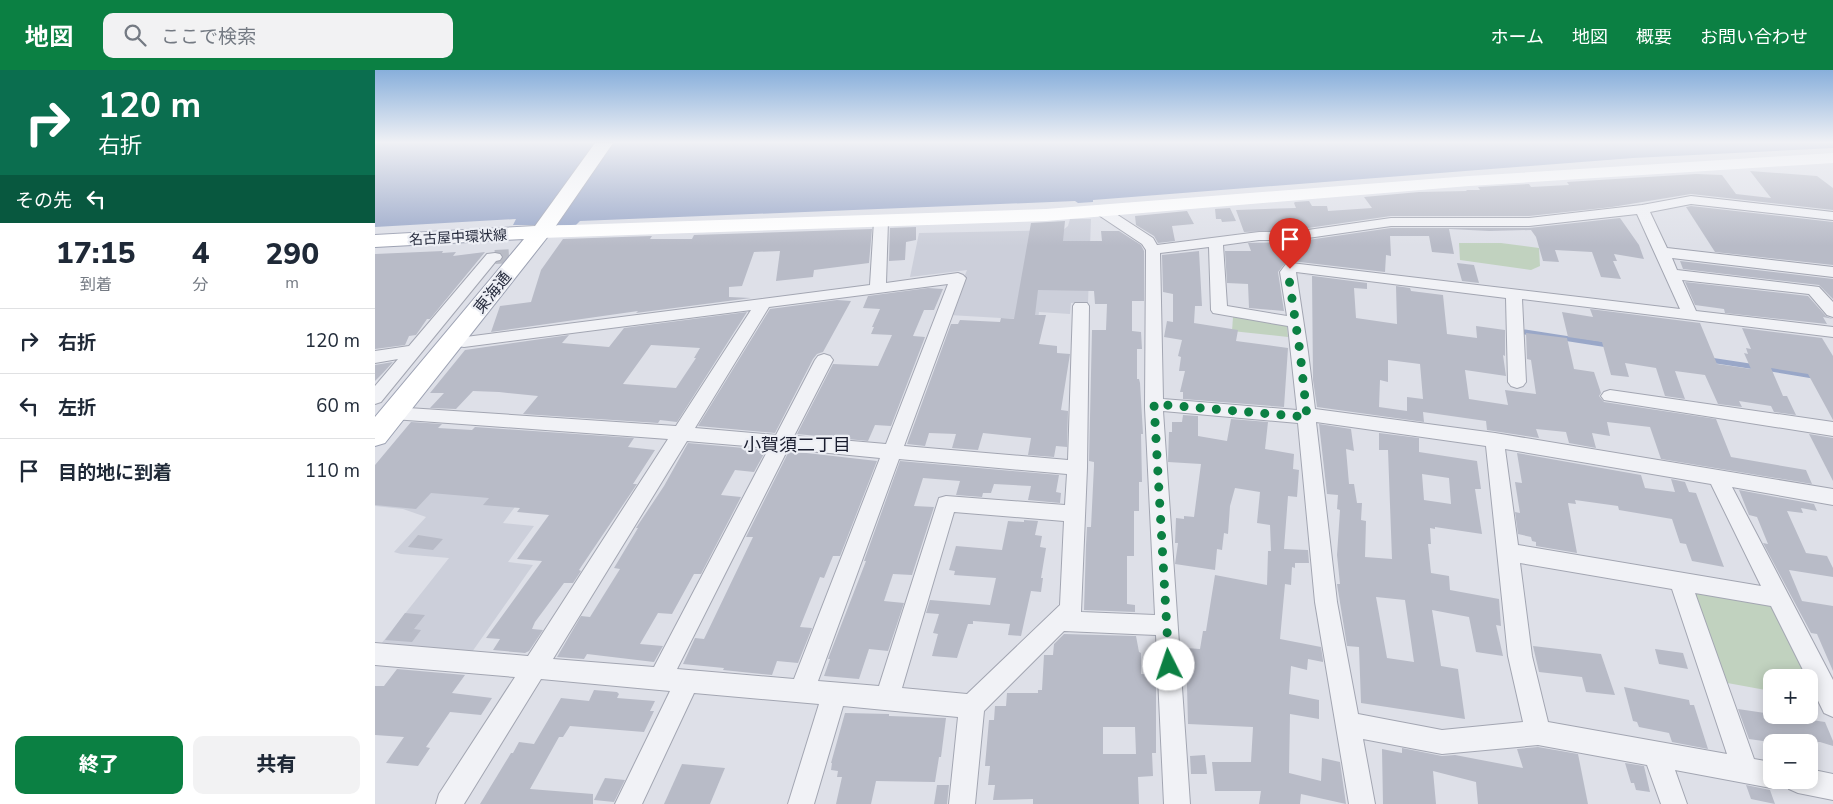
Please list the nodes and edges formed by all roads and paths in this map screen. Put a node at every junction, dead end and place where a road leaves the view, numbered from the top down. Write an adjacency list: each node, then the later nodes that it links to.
1 (569, 177): 8 (main road, 東海通)
2 (578, 177): 8 (main road, 東海通)
3 (1531, 177): 5 (street)
4 (1641, 209): 6 (street); 10 (street); 12 (street)
5 (1101, 211): 7 (street); 11 (street)
6 (1833, 216)
7 (881, 221): 8 (street); 16 (street)
8 (534, 235): 9 (main road, 名古屋中環状線); 24 (street); 31 (main road, 東海通)
9 (375, 241)
10 (1216, 242): 11 (street); 22 (street)
11 (1153, 250): 30 (street)
12 (1661, 252): 14 (street); 15 (street)
13 (495, 257): 25 (street)
14 (1833, 272)
15 (1671, 274): 20 (street); 21 (street)
16 (878, 288): 18 (street); 38 (street)
17 (1514, 293): 21 (street); 22 (street); 28 (street)
18 (764, 302): 24 (street); 34 (street)
19 (1081, 306): 39 (street)
20 (1833, 312)
21 (1690, 314): 23 (street)
22 (1295, 322): 32 (street)
23 (1833, 332)
24 (464, 342): 31 (street)
25 (412, 351): 26 (street); 31 (street)
26 (375, 358)
27 (824, 360): 37 (street)
28 (1517, 382)
29 (1610, 396): 33 (street)
30 (1154, 404): 32 (street); 47 (street)
31 (381, 408): 34 (street); 35 (main road, 東海通)
32 (1307, 416): 36 (street); 58 (street)
33 (1833, 429)
34 (681, 433): 37 (street); 49 (street)
35 (375, 436)
36 (1495, 440): 40 (street); 43 (street)
37 (783, 441): 38 (street); 51 (street)
38 (893, 452): 39 (street); 53 (street)
39 (1077, 468): 42 (street)
40 (1717, 477): 41 (street); 45 (street)
41 (1833, 496)
42 (1075, 514): 46 (street); 55 (street)
43 (1508, 552): 44 (street); 59 (street)
44 (1680, 581): 45 (street); 61 (street)
45 (1778, 598): 50 (street)
46 (1059, 621): 47 (street); 57 (street)
47 (1166, 625): 69 (street)
48 (377, 658): 49 (street)
49 (535, 668): 51 (street); 65 (street)
50 (1824, 672): 56 (street)
51 (660, 679): 52 (street)
52 (687, 681): 53 (street); 66 (street)
53 (801, 692): 54 (street)
54 (834, 694): 55 (street); 67 (street)
55 (887, 699): 57 (street)
56 (1833, 705)
57 (972, 706): 68 (street)
58 (1348, 724): 59 (street); 70 (street)
59 (1538, 733): 60 (street)
60 (1656, 754): 61 (street); 71 (street)
61 (1745, 770): 62 (street)
62 (1763, 773)
63 (1818, 783): 64 (street)
64 (1833, 786)
65 (449, 804)
66 (628, 804)
67 (801, 804)
68 (962, 804)
69 (1177, 804)
70 (1362, 804)
71 (1674, 804)

